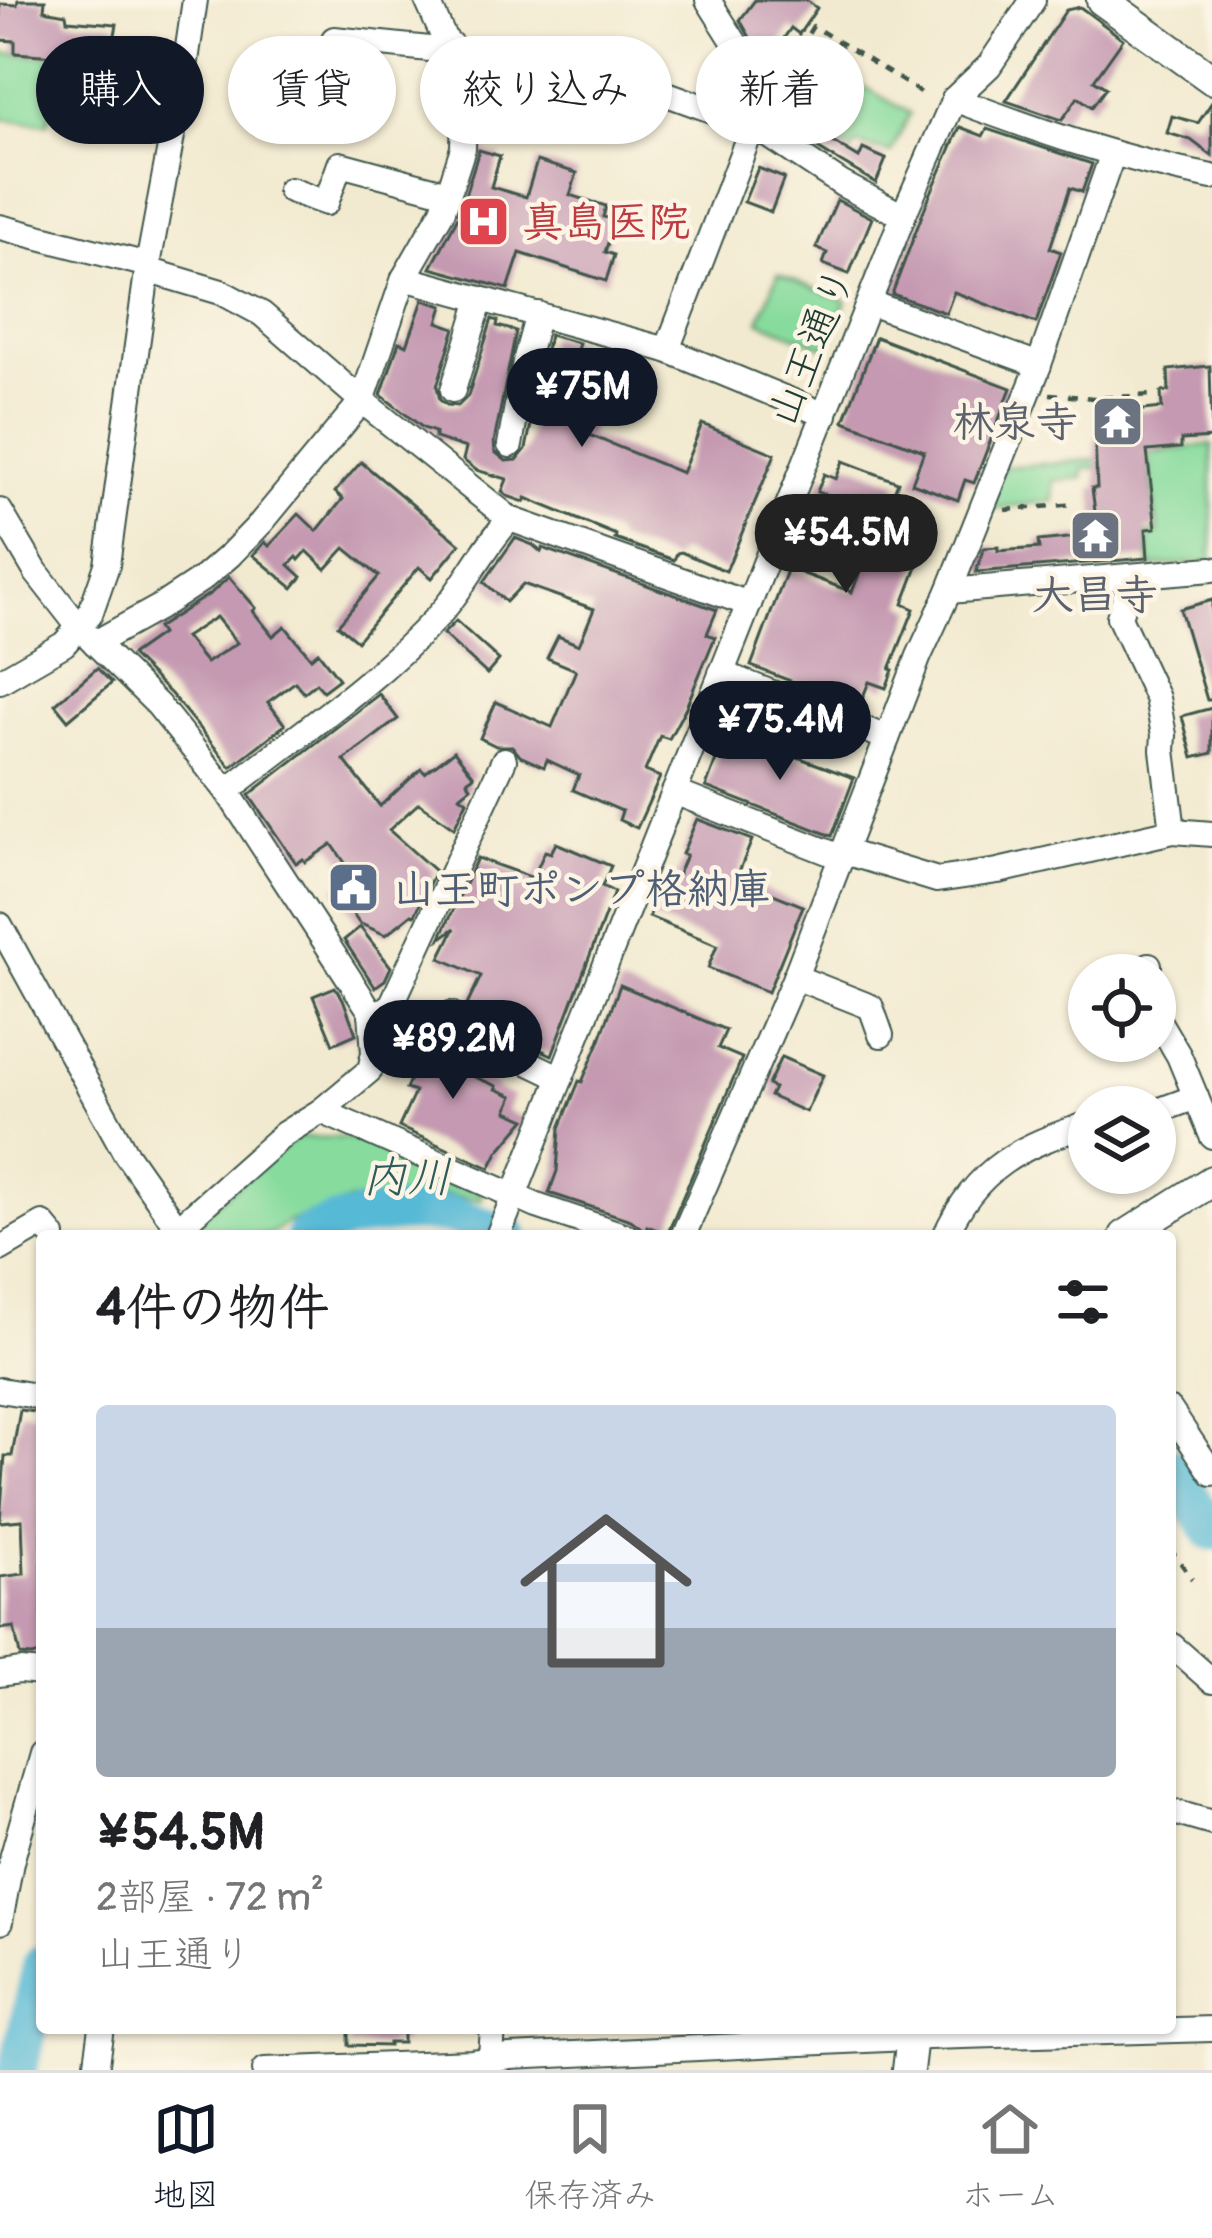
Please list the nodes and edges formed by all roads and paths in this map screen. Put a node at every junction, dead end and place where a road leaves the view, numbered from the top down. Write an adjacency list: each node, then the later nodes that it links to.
1 (195, 0): 23 (street)
2 (428, 0): 6 (street)
3 (708, 0): 7 (street)
4 (1033, 0): 13 (street, 山王通り)
5 (1102, 0): 11 (main road)
6 (443, 36)
7 (731, 36)
8 (807, 36): 9 (path)
9 (828, 36)
10 (864, 58): 12 (path)
11 (1212, 79)
12 (927, 96)
13 (954, 99): 17 (street); 21 (street, 山王通り)
14 (463, 144): 20 (street)
15 (742, 144): 28 (street)
16 (790, 144): 21 (street)
17 (1113, 153): 18 (street); 29 (street)
18 (1212, 177)
19 (290, 190): 20 (street)
20 (448, 193): 24 (street)
21 (903, 216): 26 (street, 山王通り)
22 (0, 227): 23 (street)
23 (148, 268): 33 (street); 44 (street)
24 (404, 278): 25 (street); 33 (street)
25 (481, 299): 27 (street); 30 (street)
26 (870, 303): 29 (street); 34 (street, 山王通り)
27 (538, 314): 28 (street); 35 (street)
28 (667, 350): 34 (street)
29 (1039, 365): 42 (street)
30 (453, 390)
31 (1033, 392): 32 (path)
32 (1154, 395)
33 (362, 401): 39 (street); 44 (street)
34 (825, 415): 43 (street, 山王通り)
35 (510, 445)
36 (1075, 504): 38 (path)
37 (0, 511): 44 (street)
38 (996, 511)
39 (510, 519): 43 (street); 49 (street)
40 (1212, 569): 41 (street)
41 (1141, 575): 42 (street); 51 (street)
42 (949, 591): 47 (street)
43 (749, 604): 45 (street, 山王通り)
44 (87, 635): 46 (street); 49 (street)
45 (721, 673): 47 (street); 50 (street, 山王通り)
46 (0, 681)
47 (887, 738): 53 (street)
48 (504, 760): 56 (street)
49 (227, 791): 56 (street)
50 (674, 792): 53 (street); 60 (street, 山王通り)
51 (1173, 831): 52 (street); 53 (street)
52 (1212, 834)
53 (844, 855): 55 (street)
54 (0, 925): 69 (street)
55 (795, 977): 58 (street); 73 (street)
56 (371, 1014): 63 (street)
57 (452, 1014): 60 (street)
58 (881, 1035)
59 (1176, 1052): 61 (street)
60 (561, 1078): 67 (street, 山王通り)
61 (1196, 1097): 62 (street); 65 (street)
62 (1176, 1104)
63 (321, 1111): 67 (street); 70 (street)
64 (1068, 1131): 74 (street)
65 (1212, 1136)
66 (1212, 1181): 75 (main road)
67 (512, 1203): 71 (street, 山王通り); 72 (street)
68 (48, 1230): 76 (street)
69 (172, 1230)
70 (174, 1230)
71 (501, 1230)
72 (605, 1230)
73 (686, 1230)
74 (947, 1230)
75 (1134, 1230)
76 (0, 1249)
77 (0, 1390): 78 (street)
78 (36, 1396)
79 (1176, 1420): 80 (street)
80 (1212, 1473)
81 (1176, 1556): 82 (path)
82 (1192, 1579)
83 (1176, 1649): 86 (street)
84 (36, 1672): 85 (street)
85 (0, 1674)
86 (1212, 1681)
87 (36, 1774): 90 (street)
88 (1176, 1811): 89 (street)
89 (1208, 1813)
90 (0, 1922)
91 (1176, 2029): 92 (street)
92 (1212, 2029)
93 (101, 2034): 99 (street)
94 (493, 2034): 98 (street)
95 (905, 2034): 97 (street)
96 (912, 2034): 101 (main road)
97 (724, 2059): 98 (street)
98 (490, 2065): 100 (street)
99 (96, 2070)
100 (266, 2070)
101 (908, 2070)

